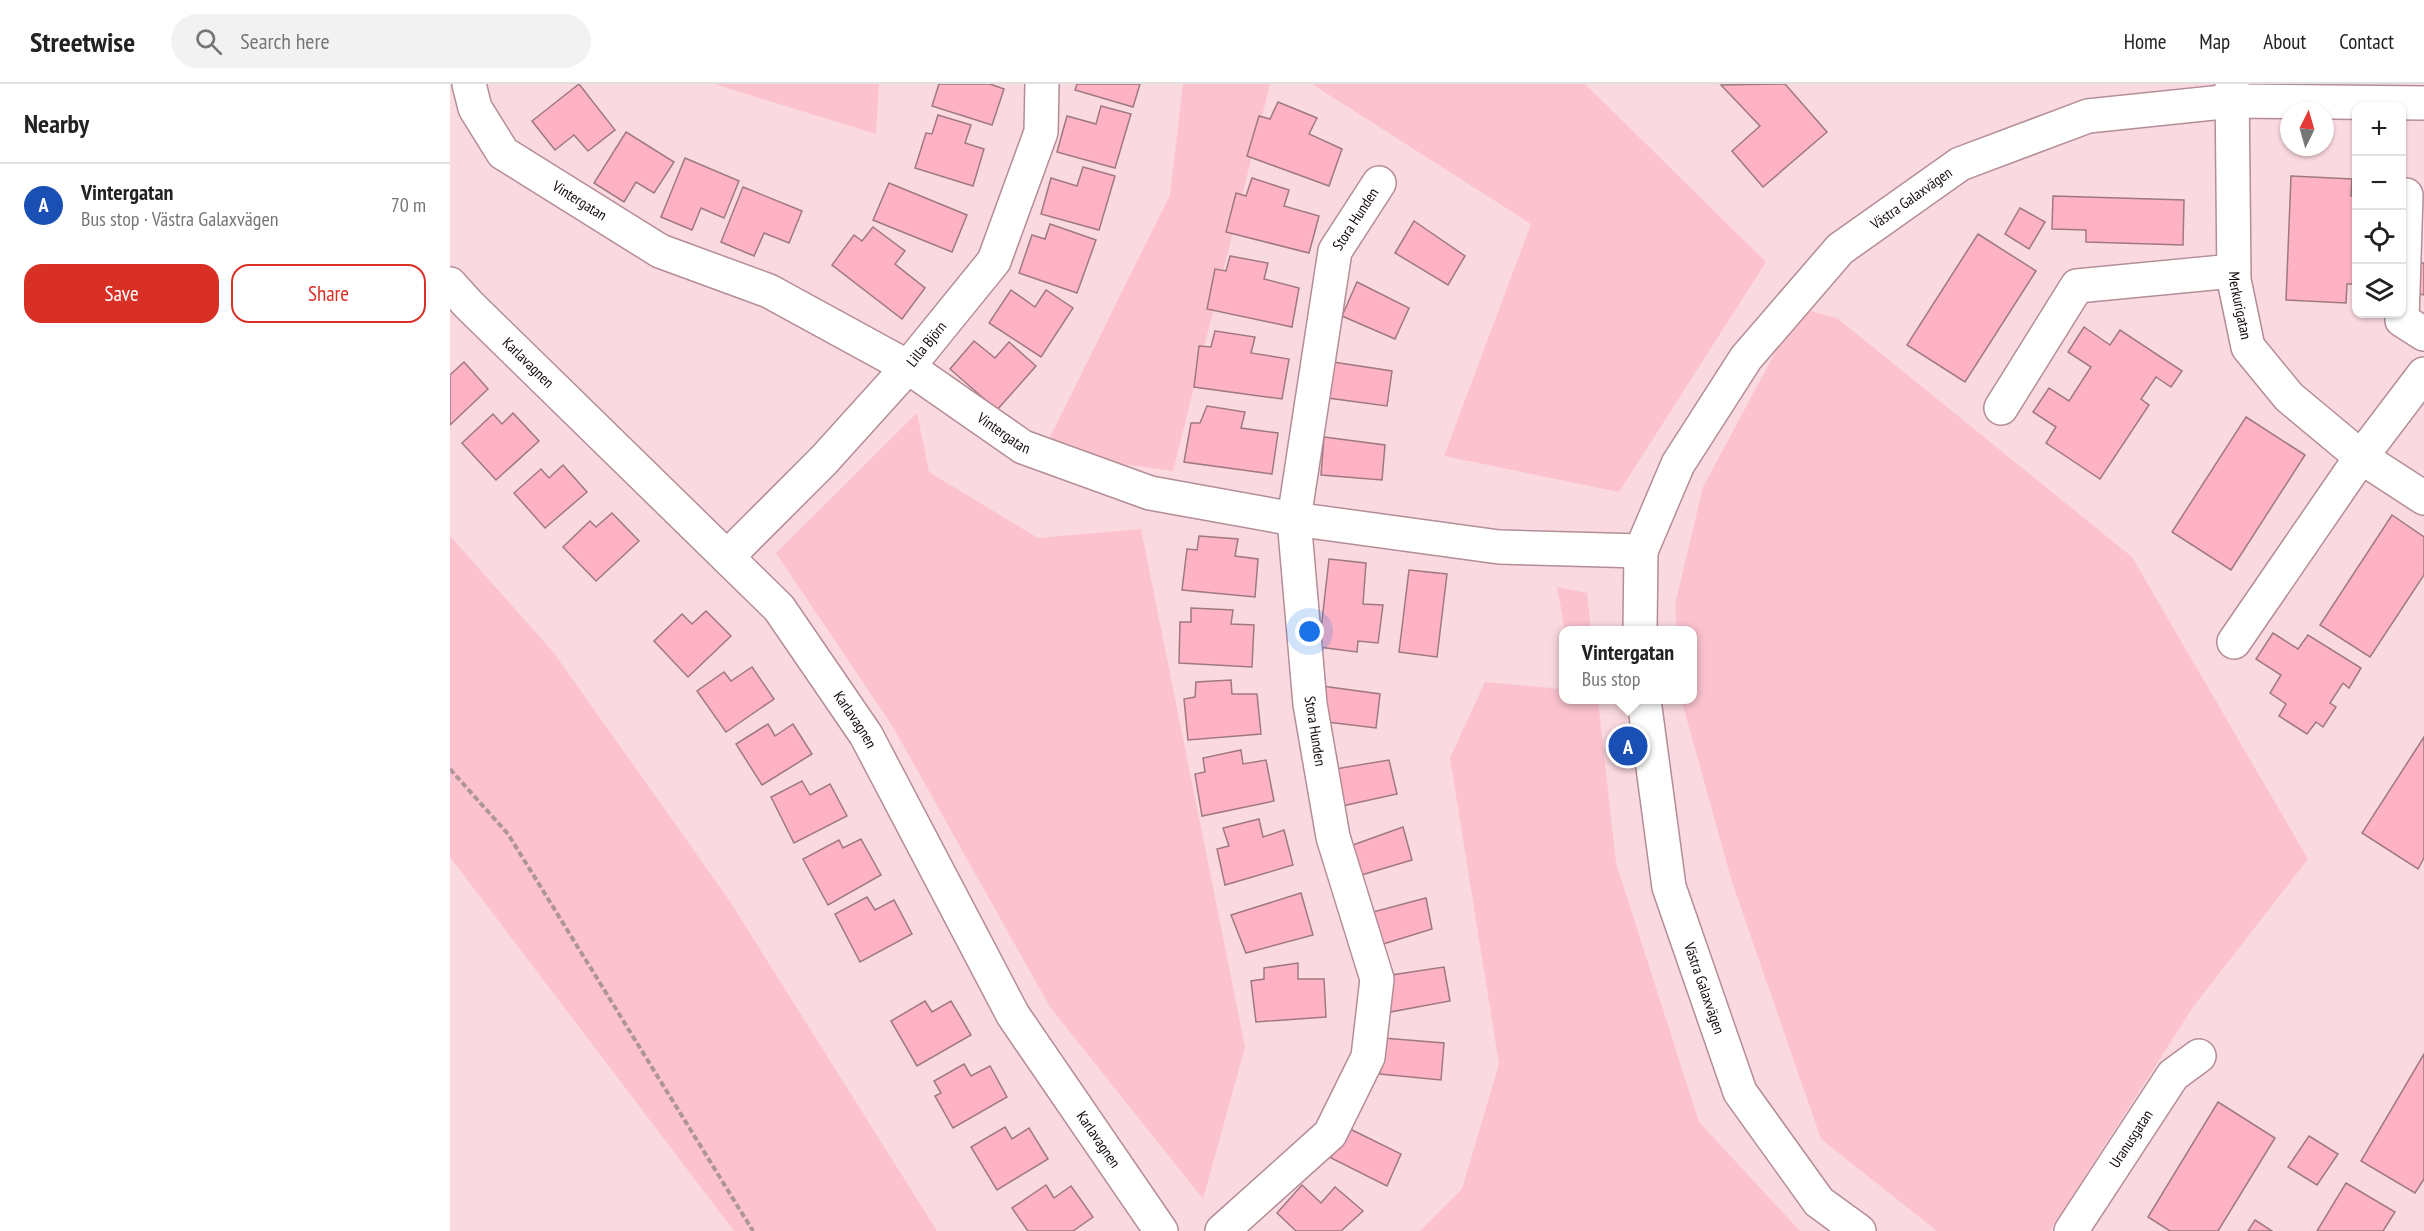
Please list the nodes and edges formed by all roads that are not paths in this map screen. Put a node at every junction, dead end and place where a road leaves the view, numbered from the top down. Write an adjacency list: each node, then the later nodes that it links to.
1 (469, 84): 10 (street, Vintergatan)
2 (1042, 84): 10 (street, Lilla Björn)
3 (2232, 93): 4 (street, Västra Galaxvägen); 7 (street, Merkurigatan); 16 (street, Västra Galaxvägen)
4 (2424, 103)
5 (1379, 183): 15 (street, Stora Hunden)
6 (2406, 210): 9 (street)
7 (2234, 271): 12 (street); 13 (street, Merkurigatan)
8 (450, 284): 17 (street, Karlavagnen)
9 (2424, 334)
10 (908, 367): 15 (street, Vintergatan); 17 (street, Lilla Björn)
11 (2424, 374): 13 (street)
12 (2001, 408)
13 (2361, 457): 14 (street, Merkurigatan); 19 (street)
14 (2424, 498)
15 (1294, 519): 16 (street, Vintergatan); 23 (street, Stora Hunden)
16 (1641, 551): 18 (street, Västra Galaxvägen)
17 (727, 557): 22 (street, Karlavagnen)
18 (1640, 626)
19 (2234, 642)
20 (1645, 704): 24 (street, Västra Galaxvägen)
21 (2199, 1056): 25 (street, Uranusgatan)
22 (1161, 1231)
23 (1222, 1231)
24 (1859, 1231)
25 (2071, 1231)

